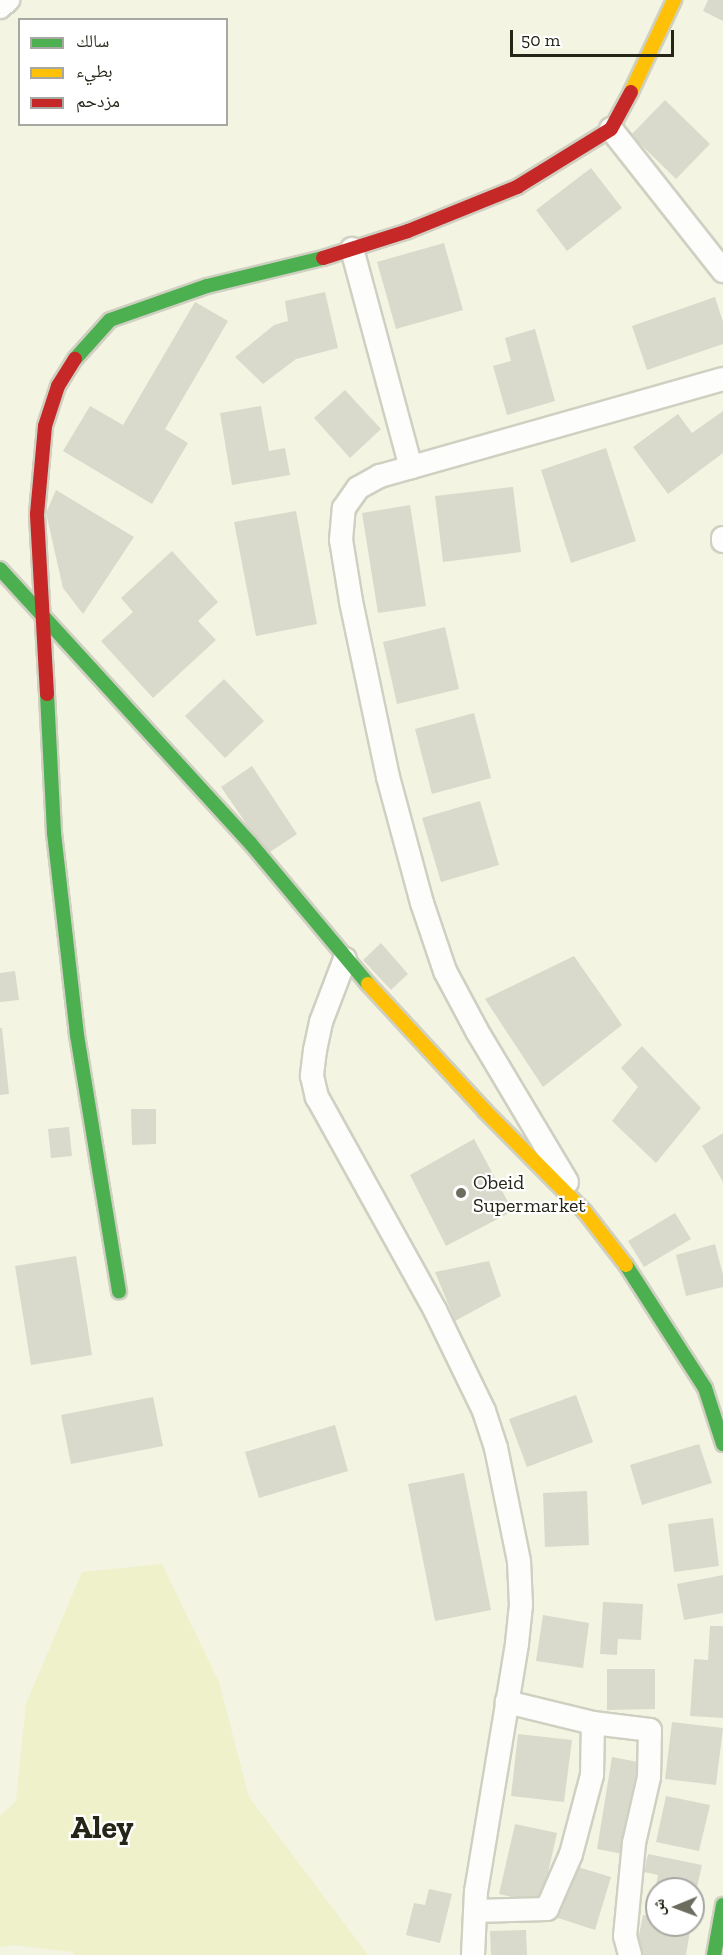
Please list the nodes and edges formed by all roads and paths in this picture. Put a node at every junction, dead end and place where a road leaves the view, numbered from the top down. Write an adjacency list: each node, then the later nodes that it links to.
1 (8, 0): 3 (street)
2 (674, 0): 4 (street)
3 (0, 7)
4 (611, 129): 5 (street); 6 (street)
5 (352, 249): 8 (street); 10 (street)
6 (723, 271)
7 (723, 379): 8 (street)
8 (411, 468): 12 (street)
9 (0, 569): 10 (street)
10 (44, 615): 11 (street); 13 (street)
11 (345, 959): 12 (street); 15 (street)
12 (585, 1212): 14 (street)
13 (119, 1292)
14 (723, 1444)
15 (507, 1702): 16 (street); 18 (street)
16 (593, 1723): 18 (street); 20 (street)
17 (723, 1905): 21 (street)
18 (475, 1911): 19 (street)
19 (473, 1955)
20 (630, 1955)
21 (714, 1955)

